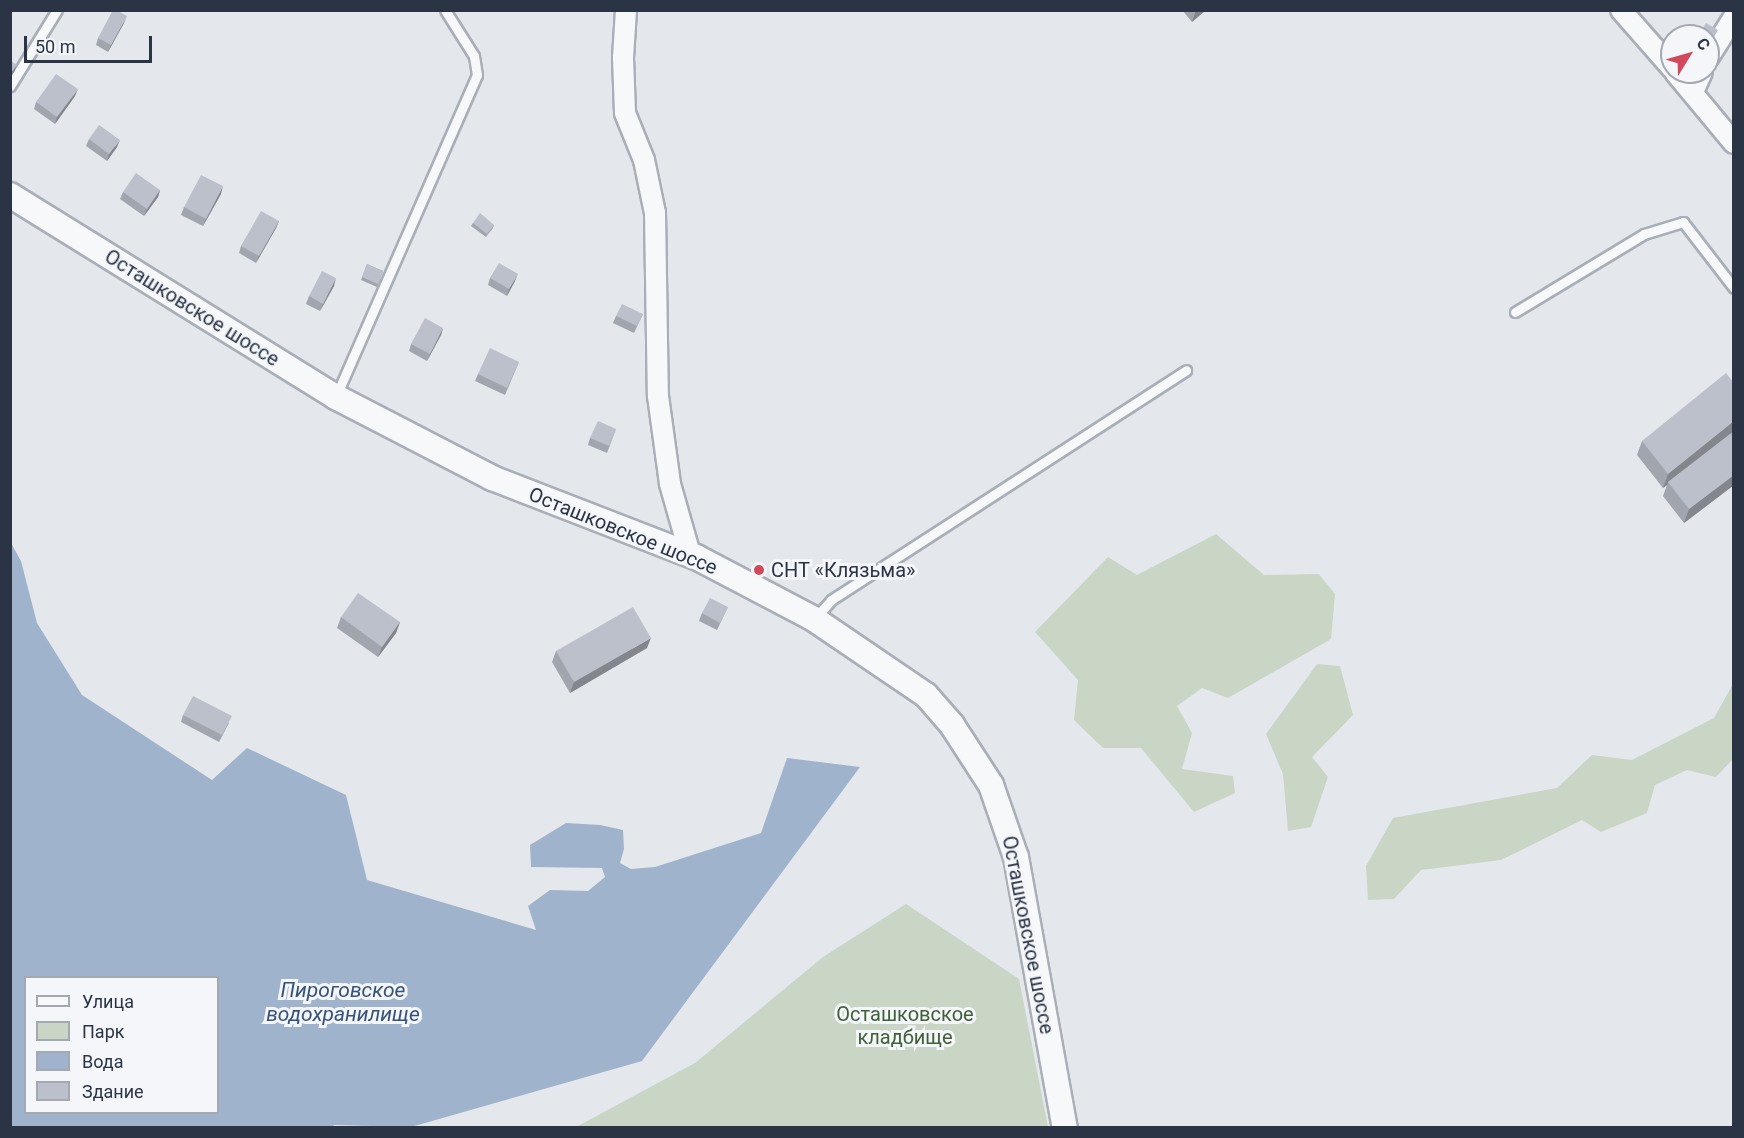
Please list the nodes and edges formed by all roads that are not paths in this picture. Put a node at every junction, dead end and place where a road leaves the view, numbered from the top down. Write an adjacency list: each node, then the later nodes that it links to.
1 (57, 10): 10 (lane)
2 (446, 10): 17 (lane)
3 (626, 10): 18 (street)
4 (1621, 10): 7 (street)
5 (1734, 17): 6 (street)
6 (1720, 39)
7 (1660, 54)
8 (1686, 84): 11 (street)
9 (1697, 84): 11 (street)
10 (10, 86)
11 (1693, 92): 12 (street)
12 (1734, 143)
13 (10, 195): 17 (street, Осташковское шоссе)
14 (1734, 288): 15 (lane)
15 (1515, 312)
16 (1186, 370): 19 (lane)
17 (336, 398): 18 (street, Осташковское шоссе)
18 (690, 554): 19 (street, Осташковское шоссе)
19 (814, 620): 20 (street, Осташковское шоссе)
20 (1065, 1128)

